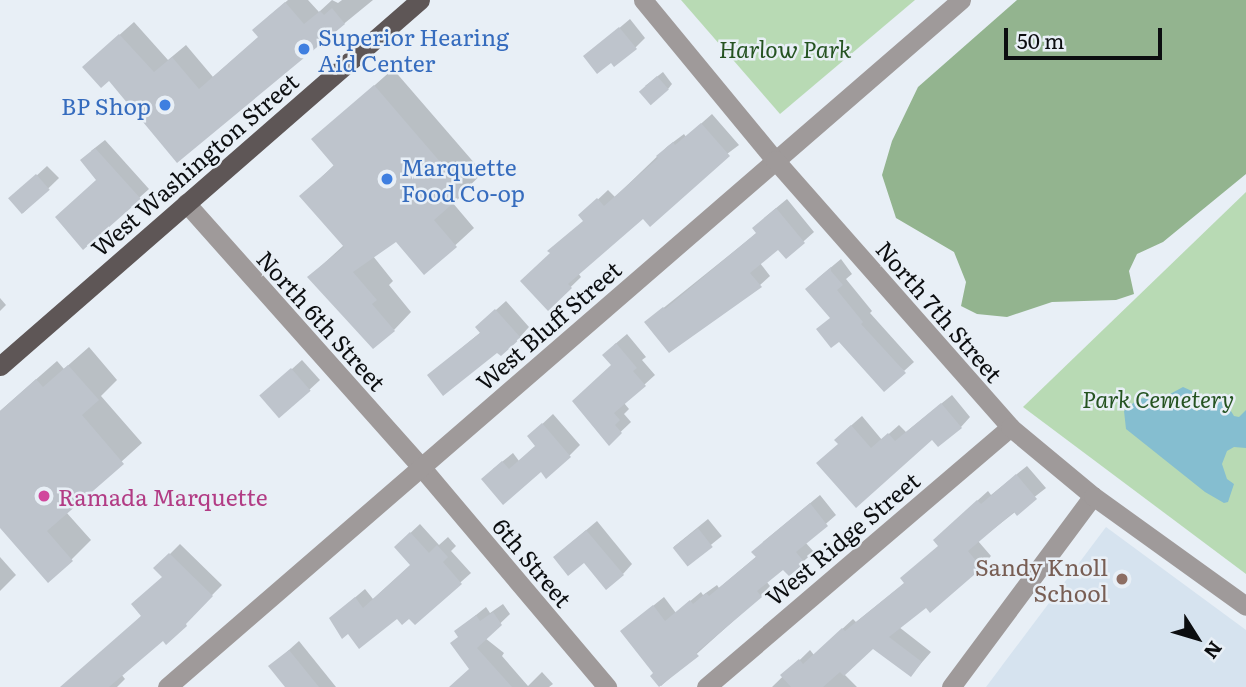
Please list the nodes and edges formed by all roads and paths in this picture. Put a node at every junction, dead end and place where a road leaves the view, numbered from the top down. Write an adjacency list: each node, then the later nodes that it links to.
1 (420, 0): 5 (main road, West Washington Street)
2 (643, 0): 4 (street, North 7th Street)
3 (961, 0): 4 (street, West Bluff Street)
4 (775, 160): 7 (street, North 7th Street); 8 (street, West Bluff Street)
5 (186, 203): 6 (main road, West Washington Street); 8 (street, North 6th Street)
6 (0, 366)
7 (1010, 427): 9 (street, North 7th Street); 13 (street, West Ridge Street)
8 (422, 468): 11 (street, West Bluff Street); 12 (street, 6th Street)
9 (1093, 496): 10 (street, North 7th Street); 14 (street)
10 (1246, 607)
11 (167, 687)
12 (607, 687)
13 (706, 687)
14 (951, 687)

